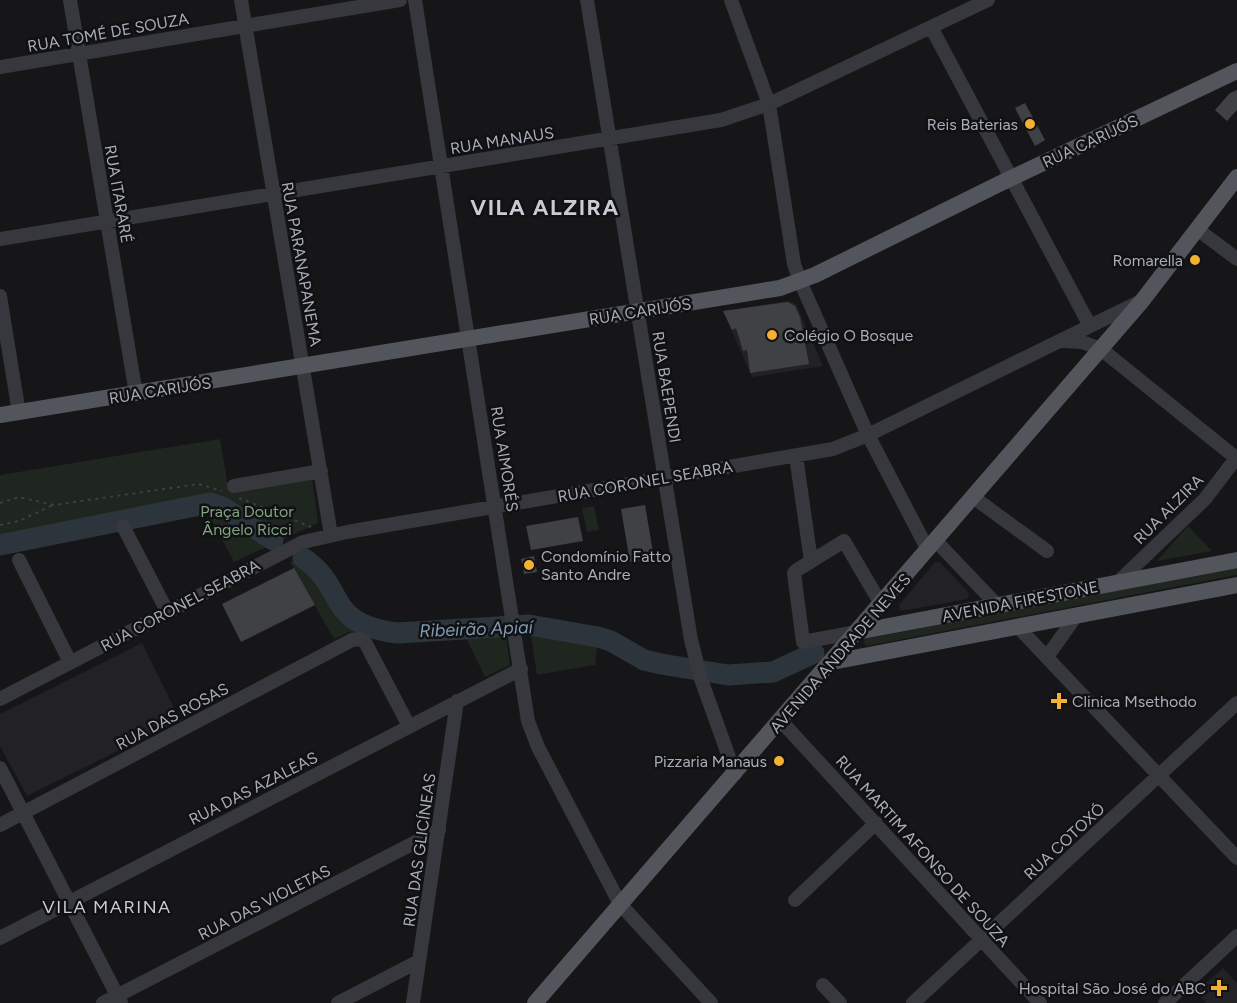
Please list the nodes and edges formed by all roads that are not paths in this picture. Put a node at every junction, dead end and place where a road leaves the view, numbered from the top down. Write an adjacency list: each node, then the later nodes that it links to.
1 (70, 0): 10 (street, RUA ITARARÉ)
2 (241, 0): 8 (street, RUA PARANAPANEMA)
3 (400, 0): 8 (street, RUA TOMÉ DE SOUZA)
4 (415, 0): 15 (street, RUA AIMORÉS)
5 (587, 0): 14 (street, RUA BAEPENDI)
6 (731, 0): 13 (street)
7 (988, 0): 9 (street, RUA MANAUS)
8 (245, 26): 10 (street, RUA TOMÉ DE SOUZA); 18 (street, RUA PARANAPANEMA)
9 (931, 27): 13 (street, RUA MANAUS); 17 (street)
10 (79, 55): 11 (street, RUA TOMÉ DE SOUZA); 19 (street, RUA ITARARÉ)
11 (0, 67)
12 (1237, 71): 17 (main road, RUA CARIJÓS)
13 (769, 105): 14 (street, RUA MANAUS); 23 (street)
14 (609, 139): 15 (street, RUA MANAUS); 26 (street, RUA BAEPENDI)
15 (441, 166): 18 (street, RUA MANAUS); 28 (street, RUA AIMORÉS)
16 (1237, 177): 20 (main road, RUA CORONEL SEABRA)
17 (1012, 178): 23 (main road, RUA CARIJÓS); 27 (street)
18 (273, 195): 19 (street, RUA MANAUS); 31 (street, RUA PARANAPANEMA)
19 (107, 221): 21 (street, RUA MANAUS); 32 (street, RUA ITARARÉ)
20 (1197, 229): 22 (street); 25 (main road, RUA CORONEL SEABRA)
21 (0, 239)
22 (1237, 259)
23 (800, 281): 26 (main road, RUA CARIJÓS); 35 (street)
24 (0, 297): 33 (street)
25 (1142, 301): 27 (street, RUA CORONEL SEABRA); 30 (main road, AVENIDA ANDRADE NEVES)
26 (638, 312): 28 (main road, RUA CARIJÓS); 39 (street, RUA BAEPENDI)
27 (1090, 326): 29 (street, RUA CORONEL SEABRA)
28 (469, 339): 31 (main road, RUA CARIJÓS); 42 (street, RUA AIMORÉS)
29 (1060, 341): 30 (street); 35 (street, RUA CORONEL SEABRA)
30 (1101, 349): 37 (street); 41 (main road, AVENIDA ANDRADE NEVES)
31 (303, 366): 32 (main road, RUA CARIJÓS); 38 (street, RUA PARANAPANEMA)
32 (136, 394): 33 (main road, RUA CARIJÓS)
33 (20, 413): 34 (main road, RUA CARIJÓS)
34 (0, 415)
35 (868, 435): 36 (street, RUA CORONEL SEABRA); 45 (street)
36 (796, 456): 39 (street, RUA CORONEL SEABRA); 49 (street)
37 (1237, 458): 50 (street, RUA ALZIRA)
38 (321, 471): 40 (street); 44 (street, RUA PARANAPANEMA)
39 (665, 478): 42 (street, RUA CORONEL SEABRA); 68 (street, RUA BAEPENDI)
40 (233, 493)
41 (973, 497): 45 (main road, AVENIDA ANDRADE NEVES); 46 (street)
42 (496, 507): 44 (street, RUA CORONEL SEABRA); 61 (street, RUA AIMORÉS)
43 (123, 526): 54 (street)
44 (331, 535): 54 (street, RUA CORONEL SEABRA)
45 (932, 545): 52 (main road, AVENIDA ANDRADE NEVES); 53 (street)
46 (1047, 551)
47 (19, 560): 59 (street)
48 (1237, 560): 50 (main road, AVENIDA FIRESTONE)
49 (811, 561): 52 (street); 57 (street, AVENIDA FIRESTONE)
50 (1118, 582): 53 (main road, AVENIDA FIRESTONE)
51 (1237, 585): 55 (main road, AVENIDA FIRESTONE)
52 (881, 604): 57 (main road, AVENIDA ANDRADE NEVES)
53 (997, 605): 57 (main road, AVENIDA FIRESTONE)
54 (167, 612): 59 (street, RUA CORONEL SEABRA)
55 (1076, 616): 56 (main road, AVENIDA FIRESTONE); 58 (street)
56 (1018, 627): 58 (street); 60 (main road, AVENIDA FIRESTONE)
57 (857, 632): 60 (main road, AVENIDA ANDRADE NEVES)
58 (1047, 657): 69 (street)
59 (70, 662): 62 (street, RUA CORONEL SEABRA)
60 (832, 662): 65 (main road, AVENIDA ANDRADE NEVES)
61 (521, 669): 63 (street, RUA DAS AZALEAS); 77 (street, RUA AIMORÉS)
62 (0, 699)
63 (457, 701): 66 (street, RUA DAS AZALEAS); 73 (street, RUA DAS GLICÍNEAS)
64 (1237, 703): 69 (street, RUA COTOXÓ)
65 (782, 721): 68 (main road, AVENIDA ANDRADE NEVES); 71 (street, RUA MARTIM AFONSO DE SOUZA)
66 (408, 726): 70 (street, RUA DAS ROSAS); 76 (street, RUA DAS AZALEAS)
67 (0, 768): 70 (street)
68 (735, 774): 77 (main road, AVENIDA ANDRADE NEVES)
69 (1160, 774): 74 (street); 80 (street, RUA COTOXÓ)
70 (23, 813): 72 (street, RUA DAS ROSAS); 76 (street)
71 (876, 823): 75 (street); 80 (street, RUA MARTIM AFONSO DE SOUZA)
72 (0, 825)
73 (439, 830): 81 (street, RUA DAS GLICÍNEAS); 83 (street, RUA DAS VIOLETAS)
74 (1237, 858)
75 (795, 900)
76 (69, 902): 79 (street, RUA DAS AZALEAS); 83 (street)
77 (620, 904): 87 (main road, AVENIDA ANDRADE NEVES); 88 (street, RUA AIMORÉS)
78 (1237, 936): 92 (street)
79 (0, 938)
80 (981, 939): 90 (street, RUA COTOXÓ); 91 (street, RUA MARTIM AFONSO DE SOUZA)
81 (419, 961): 85 (street); 86 (street, RUA DAS GLICÍNEAS)
82 (823, 985): 89 (street)
83 (119, 999): 84 (street, RUA DAS VIOLETAS)
84 (103, 1003)
85 (338, 1003)
86 (413, 1003)
87 (535, 1003)
88 (711, 1003)
89 (840, 1003)
90 (913, 1003)
91 (1040, 1003)
92 (1165, 1003)

